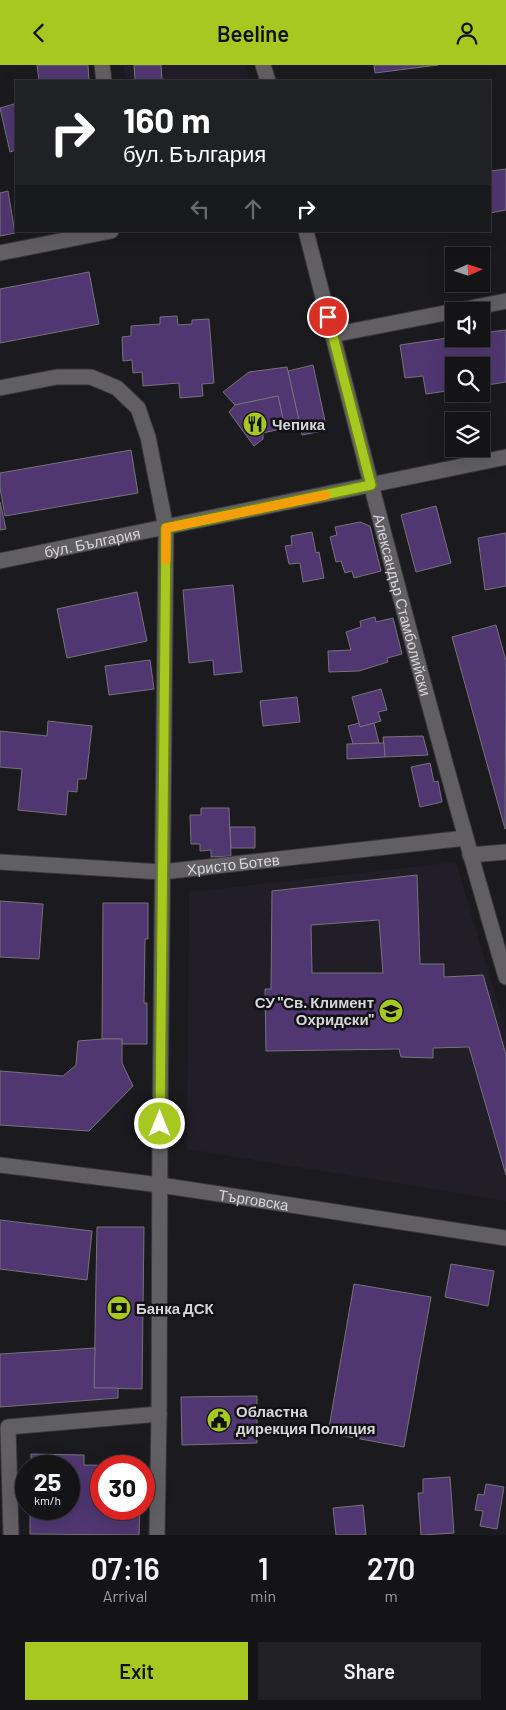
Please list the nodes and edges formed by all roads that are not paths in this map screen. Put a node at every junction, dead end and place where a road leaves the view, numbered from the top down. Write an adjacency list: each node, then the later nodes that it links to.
1 (102, 65): 3 (street)
2 (263, 65): 4 (street)
3 (104, 80)
4 (268, 80)
5 (106, 232): 7 (street)
6 (306, 232): 9 (street, Александър Стамболийски)
7 (0, 253)
8 (506, 301): 9 (street)
9 (332, 335): 12 (street, Александър Стамболийски)
10 (0, 388): 13 (street)
11 (506, 457): 12 (street, бул. България)
12 (371, 485): 13 (street, бул. България); 15 (street, Александър Стамболийски)
13 (166, 528): 14 (street, бул. България); 19 (street)
14 (0, 561)
15 (466, 838): 17 (street, Александър Стамболийски); 19 (street, Христо Ботев)
16 (506, 851): 17 (street)
17 (470, 855): 20 (street, Александър Стамболийски)
18 (0, 862): 19 (street, Христо Ботев)
19 (162, 872): 22 (street)
20 (506, 977)
21 (0, 1165): 22 (street, Търговска)
22 (160, 1185): 23 (street, Търговска); 24 (street)
23 (506, 1238)
24 (159, 1414): 25 (street); 26 (street)
25 (11, 1535)
26 (156, 1535)

